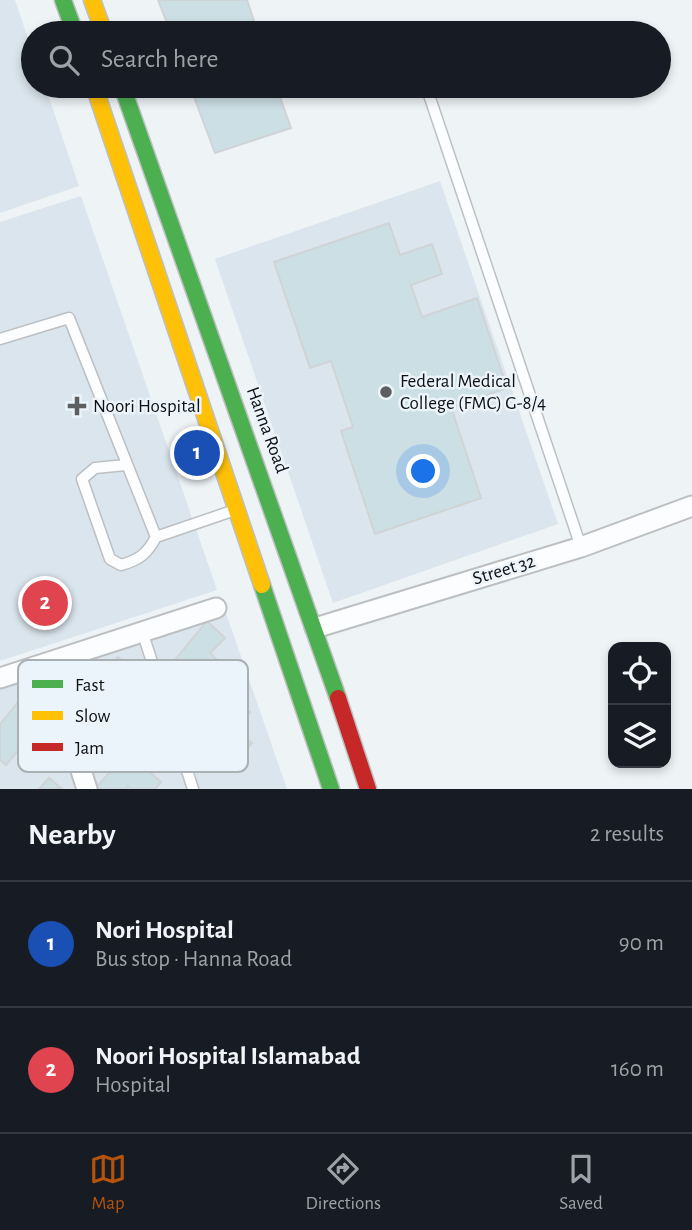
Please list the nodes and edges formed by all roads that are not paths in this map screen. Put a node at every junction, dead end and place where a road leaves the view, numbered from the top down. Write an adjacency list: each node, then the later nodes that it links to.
1 (63, 0): 3 (street)
2 (92, 0): 4 (street)
3 (71, 21)
4 (100, 21)
5 (98, 98): 11 (street)
6 (126, 98): 15 (street, Hanna Road)
7 (430, 98): 13 (lane)
8 (0, 339): 9 (lane)
9 (126, 465): 12 (lane); 12 (lane)
10 (692, 506): 13 (street, Street 32)
11 (237, 509): 12 (lane); 25 (street)
12 (156, 537)
13 (580, 547): 15 (street, Street 32)
14 (216, 608): 16 (street)
15 (315, 628): 26 (street, Hanna Road)
16 (142, 631): 17 (street); 18 (lane)
17 (55, 660)
18 (151, 660)
19 (18, 672): 20 (street)
20 (0, 678)
21 (81, 772): 23 (street)
22 (188, 772): 24 (lane)
23 (87, 789)
24 (193, 789)
25 (331, 789)
26 (368, 789)

